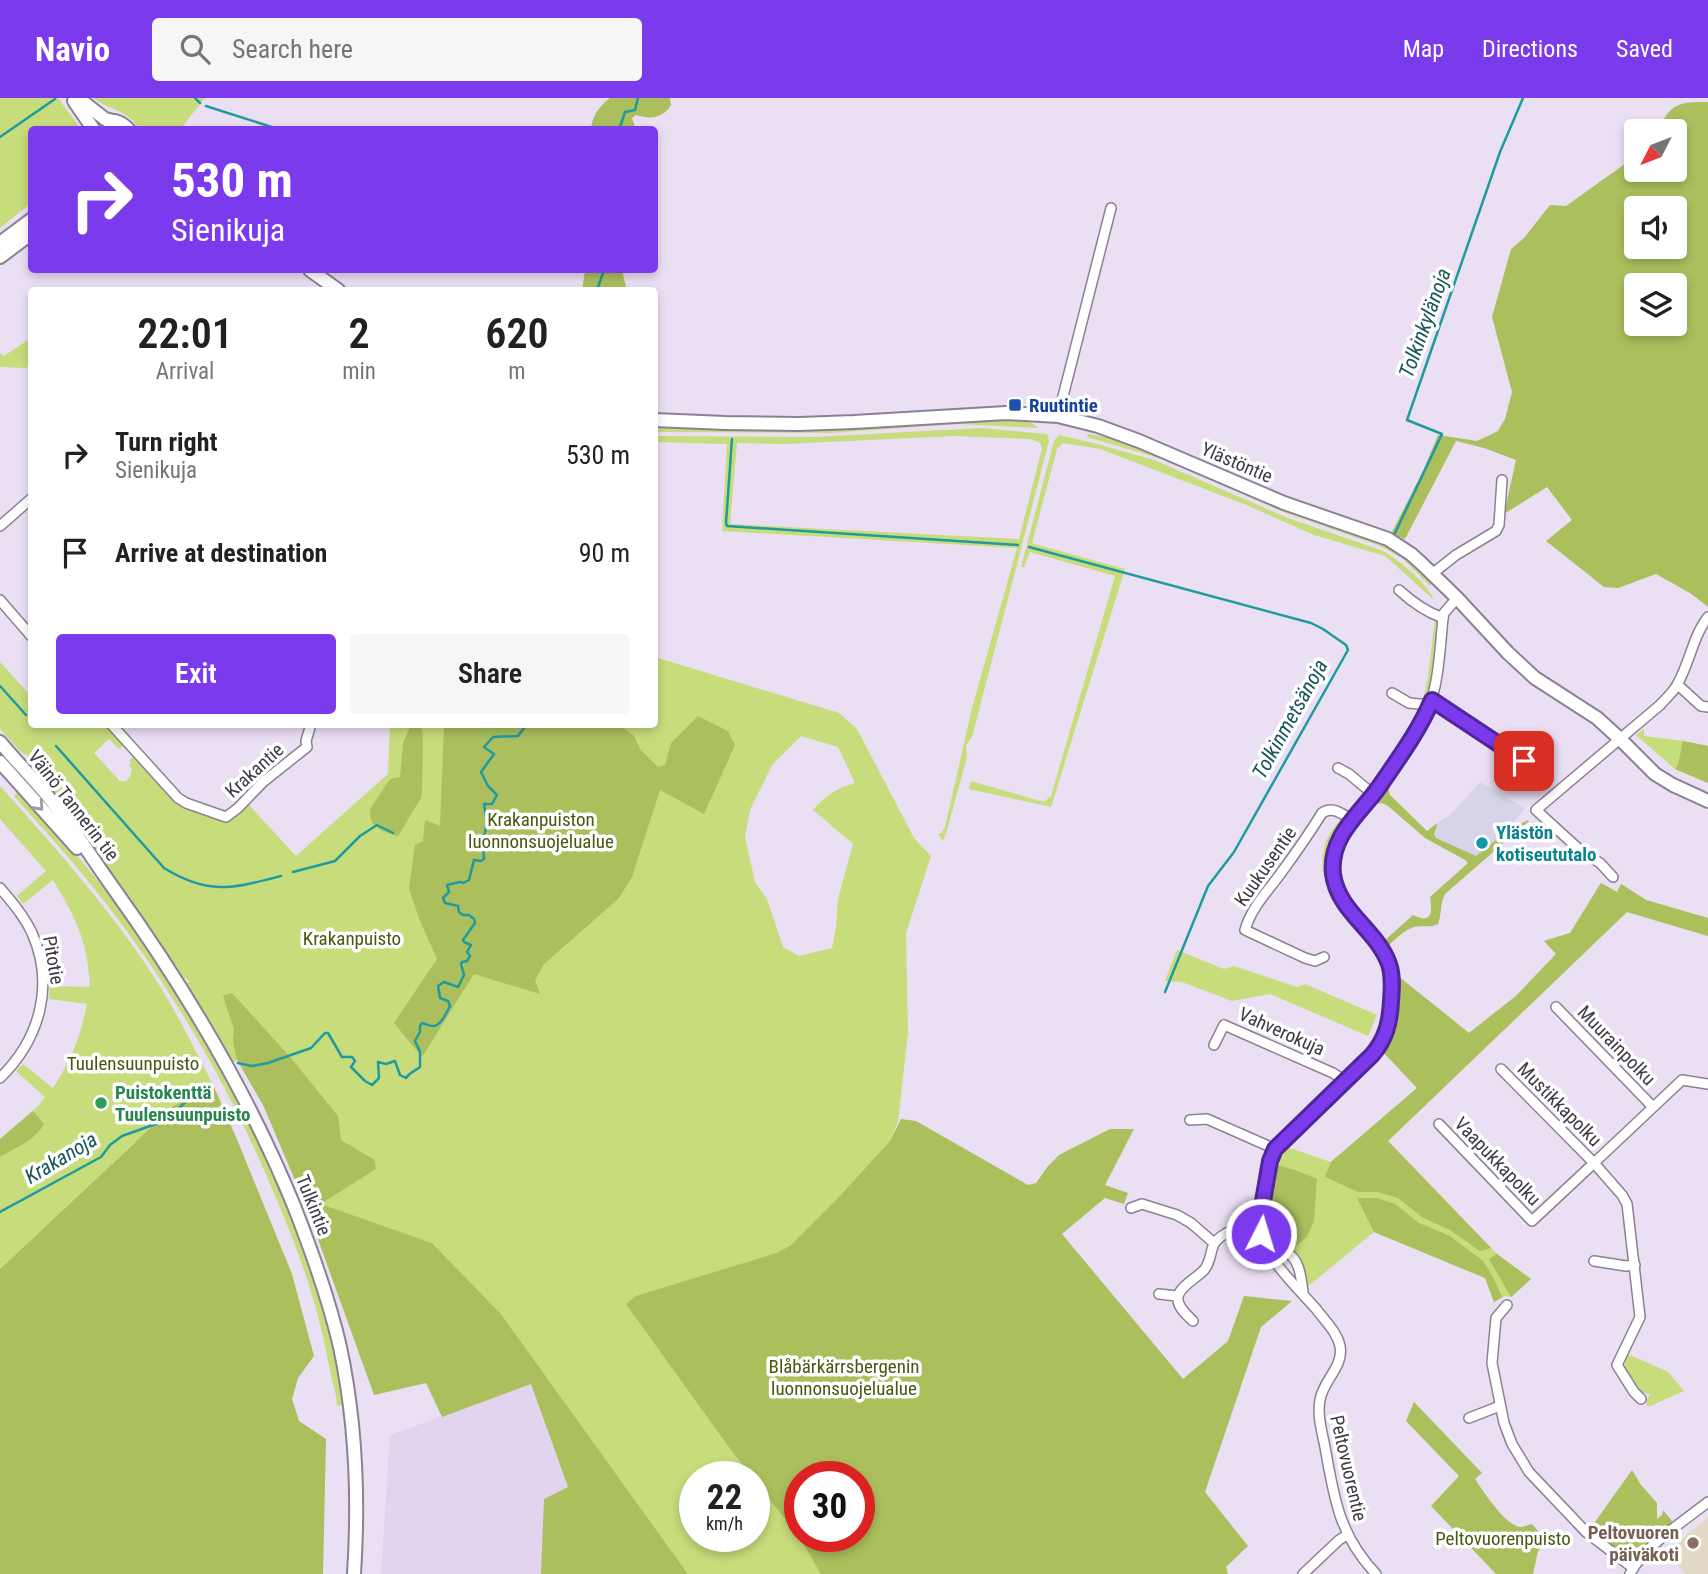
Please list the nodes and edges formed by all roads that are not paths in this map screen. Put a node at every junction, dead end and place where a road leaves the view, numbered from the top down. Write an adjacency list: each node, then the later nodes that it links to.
1 (72, 98): 4 (main road)
2 (78, 98): 3 (main road)
3 (113, 121): 5 (main road); 6 (main road)
4 (93, 126)
5 (102, 126)
6 (124, 126)
7 (1111, 208): 14 (street)
8 (28, 222): 10 (main road)
9 (28, 236): 11 (main road)
10 (0, 243)
11 (0, 257)
12 (314, 273): 13 (main road)
13 (334, 287)
14 (1058, 416): 15 (main road, Ylästöntie); 19 (main road, Ylästöntie)
15 (658, 420)
16 (1502, 480): 19 (street)
17 (28, 502): 18 (street)
18 (0, 526)
19 (1432, 574): 21 (main road, Ylästöntie)
20 (1399, 590): 24 (street)
21 (1457, 598): 24 (street); 32 (main road, Ylästöntie)
22 (0, 600): 25 (street)
23 (1708, 617): 26 (street)
24 (1443, 618): 28 (street)
25 (28, 632)
26 (1678, 685): 29 (street); 32 (street)
27 (1392, 693): 28 (street)
28 (1431, 702): 34 (street); 37 (street)
29 (1708, 707)
30 (115, 728): 31 (street, Krakantie)
31 (310, 728)
32 (1620, 739): 38 (main road, Ylästöntie); 40 (street)
33 (0, 743): 42 (main road, Väinö Tannerin tie)
34 (1524, 761)
35 (0, 762): 42 (main road, Väinö Tannerin tie, one-way to 42)
36 (1338, 768): 37 (street)
37 (1373, 794): 39 (street)
38 (1708, 802)
39 (1351, 820): 43 (street, Kuukusentie); 48 (street)
40 (1613, 877)
41 (0, 888): 47 (street, Pitotie)
42 (114, 890): 72 (main road, Tulkintie)
43 (1324, 957)
44 (1556, 1007): 50 (street, Muurainpolku)
45 (1214, 1045): 48 (street, Vahverokuja)
46 (1501, 1069): 54 (street, Mustikkapolku)
47 (0, 1078)
48 (1345, 1081): 53 (street)
49 (1708, 1084): 50 (street)
50 (1653, 1107): 54 (street)
51 (1190, 1120): 53 (street)
52 (1439, 1124): 54 (street, Vaapukkapolku)
53 (1275, 1149): 56 (street, Peltovuorentie)
54 (1594, 1163): 60 (street, Mustikkapolku)
55 (1130, 1208): 57 (street)
56 (1259, 1224): 57 (street); 58 (street, Peltovuorentie)
57 (1214, 1243): 63 (street)
58 (1265, 1244): 61 (street, Peltovuorentie); 61 (street, Peltovuorentie)
59 (1594, 1261): 60 (street)
60 (1635, 1265): 66 (street, Mustikkapolku)
61 (1303, 1293): 70 (street, Peltovuorentie)
62 (1159, 1294): 63 (street)
63 (1177, 1296): 65 (street)
64 (1507, 1305): 67 (street)
65 (1193, 1321)
66 (1641, 1399)
67 (1500, 1406): 68 (street); 71 (street)
68 (1469, 1418)
69 (1708, 1502): 71 (street)
70 (1347, 1535): 73 (street); 74 (street, Peltovuorentie)
71 (1632, 1571)
72 (354, 1574)
73 (1303, 1574)
74 (1376, 1574)

